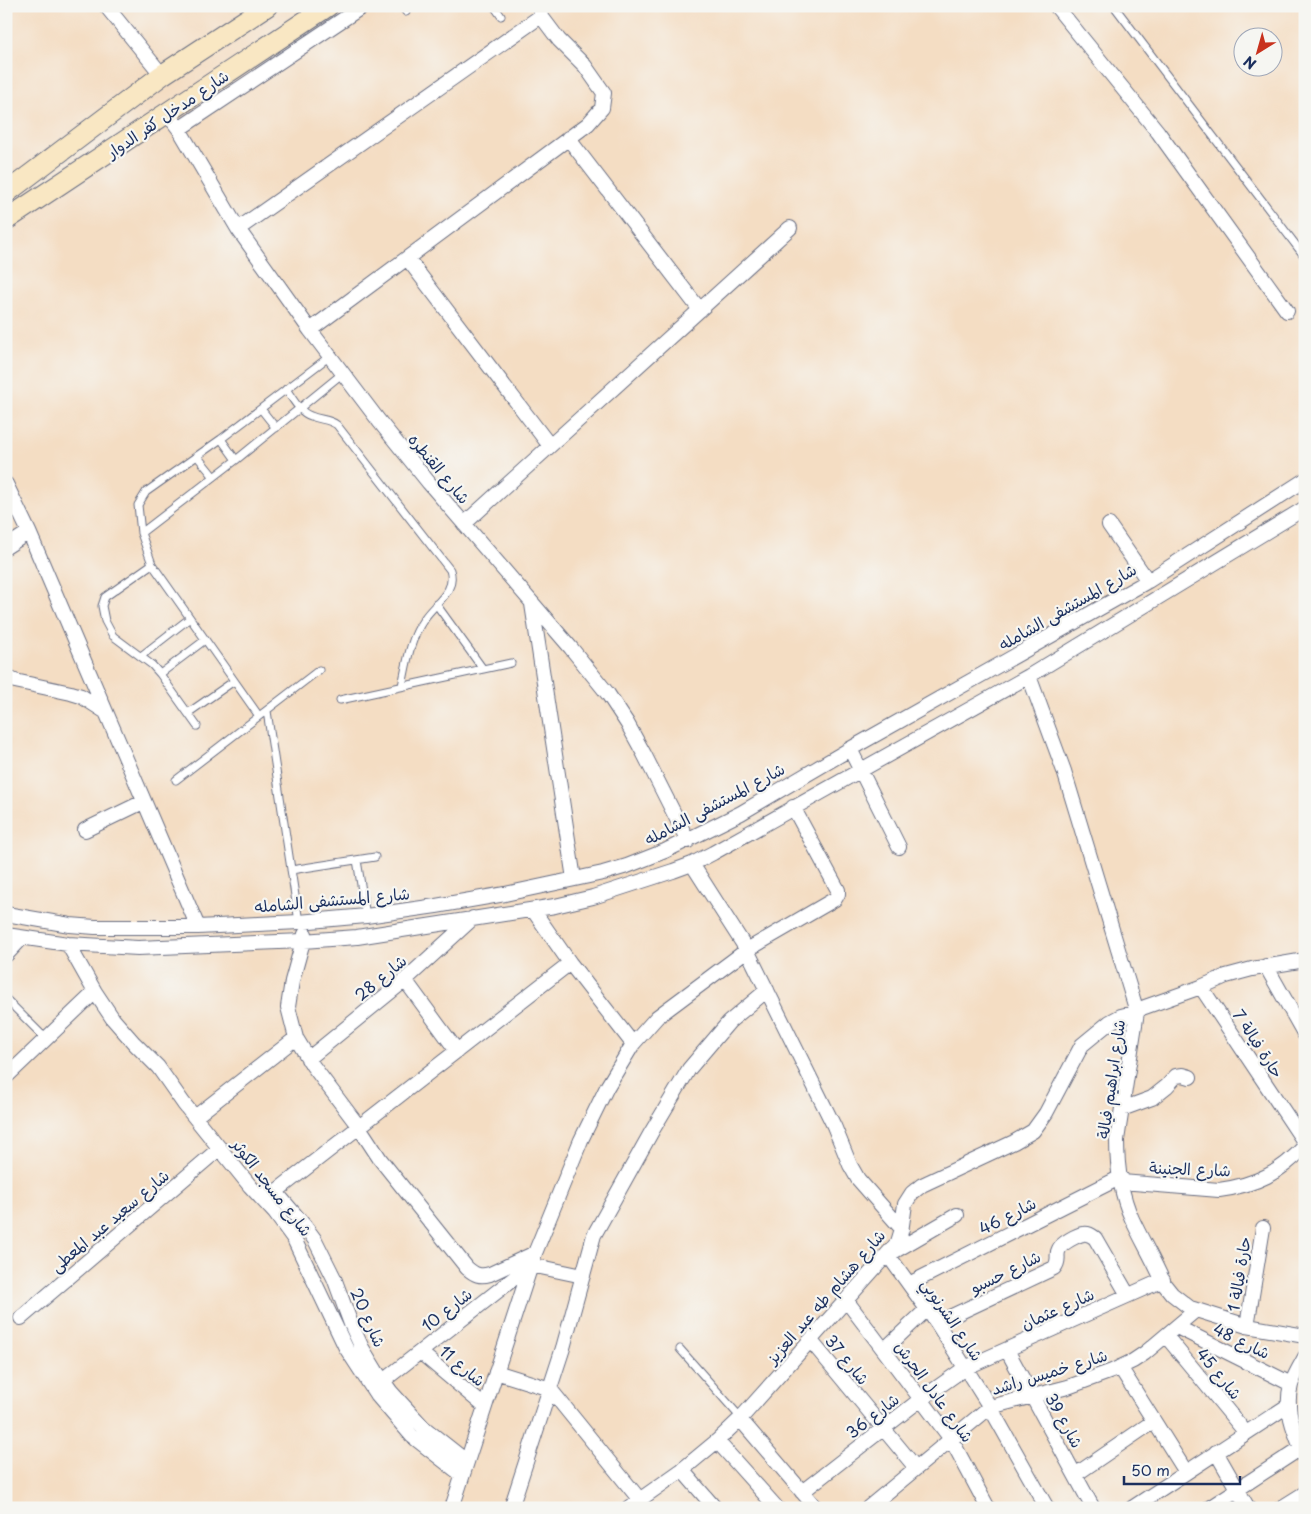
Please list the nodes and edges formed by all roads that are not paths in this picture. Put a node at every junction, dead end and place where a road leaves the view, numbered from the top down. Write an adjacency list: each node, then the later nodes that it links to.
1 (106, 6): 10 (street)
2 (267, 6): 10 (main road, شارع مدخل كفر الدوار)
3 (328, 6): 11 (main road, شارع مدخل كفر الدوار)
4 (364, 6): 12 (street)
5 (494, 6): 9 (lane)
6 (1056, 6): 21 (street)
7 (1114, 6): 18 (lane)
8 (541, 11): 13 (street); 17 (street)
9 (501, 16)
10 (162, 75): 14 (main road, شارع مدخل كفر الدوار)
11 (167, 113): 12 (street, شارع القنطره); 15 (main road, شارع مدخل كفر الدوار)
12 (179, 129): 17 (street, شارع القنطره)
13 (568, 138): 19 (street); 20 (street)
14 (6, 193)
15 (6, 220)
16 (790, 228): 20 (street)
17 (238, 229): 22 (street, شارع القنطره)
18 (1305, 257)
19 (407, 258): 22 (street); 30 (street)
20 (700, 310): 30 (street)
21 (1287, 311)
22 (310, 330): 23 (street, شارع القنطره)
23 (330, 356): 24 (street, شارع القنطره); 25 (lane)
24 (343, 373): 27 (lane); 37 (street, شارع القنطره)
25 (286, 390): 26 (lane); 27 (lane)
26 (261, 409): 28 (lane); 29 (lane)
27 (300, 409): 28 (lane); 45 (lane)
28 (276, 428): 32 (lane)
29 (221, 439): 31 (lane); 32 (lane)
30 (550, 446): 37 (street)
31 (197, 456): 33 (lane); 40 (lane)
32 (236, 460): 33 (lane)
33 (214, 477): 40 (lane)
34 (1305, 480): 43 (street, شارع المستشفى الشامله)
35 (6, 484): 39 (street)
36 (1305, 508): 53 (street)
37 (464, 524): 44 (street, شارع القنطره)
38 (1110, 525): 43 (street)
39 (29, 532): 41 (street); 59 (street)
40 (141, 533): 42 (lane)
41 (6, 547)
42 (152, 564): 46 (lane); 48 (lane)
43 (1148, 581): 63 (street, شارع المستشفى الشامله)
44 (532, 603): 69 (street, شارع القنطره); 75 (street)
45 (436, 604): 50 (lane); 56 (lane)
46 (190, 618): 47 (lane); 48 (lane)
47 (205, 640): 52 (lane); 55 (lane)
48 (141, 656): 52 (lane)
49 (512, 662): 50 (lane)
50 (483, 669): 56 (lane)
51 (319, 670): 58 (lane)
52 (160, 674): 60 (lane)
53 (1029, 676): 64 (street); 96 (street)
54 (6, 677): 59 (street)
55 (234, 681): 60 (lane); 61 (lane)
56 (402, 686): 57 (lane)
57 (340, 700)
58 (267, 711): 61 (lane); 74 (lane)
59 (106, 712): 66 (street)
60 (188, 713): 62 (lane)
61 (260, 716): 65 (lane)
62 (197, 726)
63 (850, 749): 64 (street); 69 (street, شارع المستشفى الشامله)
64 (861, 770): 67 (street); 70 (street)
65 (176, 780)
66 (144, 802): 68 (street); 81 (street)
67 (794, 807): 73 (street); 86 (street)
68 (85, 830)
69 (688, 840): 75 (street, شارع المستشفى الشامله)
70 (899, 847)
71 (375, 857): 72 (lane)
72 (357, 860): 74 (lane); 78 (lane)
73 (692, 864): 76 (street); 86 (street)
74 (292, 870): 80 (lane)
75 (574, 880): 78 (street, شارع المستشفى الشامله)
76 (532, 910): 79 (street); 89 (street)
77 (6, 914): 81 (street, شارع المستشفى الشامله)
78 (366, 916): 80 (street, شارع المستشفى الشامله)
79 (473, 918): 84 (street); 91 (street, شارع 28)
80 (304, 922): 81 (street, شارع المستشفى الشامله); 84 (street)
81 (198, 927)
82 (6, 935): 83 (street)
83 (22, 938): 85 (street); 87 (street)
84 (303, 941): 85 (street); 98 (street)
85 (68, 944): 94 (street, شارع مسجد الكوثر)
86 (747, 950): 93 (street); 100 (street)
87 (6, 955)
88 (1305, 960): 90 (street, شارع ابراهيم فيالة)
89 (570, 962): 100 (street); 101 (street)
90 (1266, 966): 92 (street, شارع ابراهيم فيالة); 97 (street)
91 (405, 980): 101 (street); 102 (street, شارع 28)
92 (1202, 987): 96 (street, شارع ابراهيم فيالة); 108 (street, حارة فيالة 7)
93 (767, 990): 115 (street); 118 (street)
94 (95, 992): 99 (street); 106 (street, شارع مسجد الكوثر)
95 (6, 999): 99 (lane)
96 (1137, 1012): 105 (street, شارع ابراهيم فيالة); 115 (street, شارع هشام طه عبد العزيز)
97 (1305, 1035)
98 (296, 1038): 102 (street); 106 (street)
99 (46, 1039): 103 (street)
100 (633, 1044): 117 (street)
101 (456, 1051): 107 (street)
102 (308, 1059): 107 (street)
103 (6, 1077)
104 (1190, 1077): 105 (street)
105 (1122, 1109): 110 (street, شارع ابراهيم فيالة)
106 (195, 1117): 109 (street, شارع مسجد الكوثر)
107 (359, 1127): 112 (street); 117 (street)
108 (1305, 1144): 110 (street, شارع الجنينة)
109 (220, 1148): 111 (street, شارع مسجد الكوثر); 125 (street, شارع سعيد عبد المعطى)
110 (1121, 1180): 119 (street, شارع ابراهيم فيالة); 120 (street, شارع 46)
111 (250, 1186): 112 (street, شارع 20); 159 (street, شارع مسجد الكوثر)
112 (274, 1193): 139 (street, شارع 20)
113 (957, 1214): 116 (street)
114 (1263, 1228): 127 (street, حارة فيالة 1)
115 (902, 1229): 116 (street, شارع هشام طه عبد العزيز)
116 (888, 1255): 120 (street, شارع الشرنوبي); 122 (street, شارع هشام طه عبد العزيز)
117 (533, 1259): 118 (street); 134 (street, شارع 10); 138 (street)
118 (583, 1276): 141 (street)
119 (1162, 1280): 121 (street, شارع عثمان); 124 (street, شارع ابراهيم فيالة)
120 (909, 1284): 123 (street, شارع الشرنوبي)
121 (1128, 1295): 126 (street, شارع حسبو); 133 (street, شارع عثمان)
122 (846, 1300): 130 (street, شارع هشام طه عبد العزيز); 132 (street, شارع عادل الحرش)
123 (927, 1309): 126 (street, شارع الشرنوبي); 132 (street)
124 (1196, 1310): 127 (street, شارع ابراهيم فيالة); 128 (street, شارع خميس راشد)
125 (21, 1318)
126 (937, 1324): 137 (street, شارع الشرنوبي)
127 (1247, 1326): 129 (street, شارع ابراهيم فيالة)
128 (1172, 1331): 136 (street, شارع خميس راشد); 140 (street, شارع 48); 150 (street, شارع 45)
129 (1305, 1336)
130 (811, 1341): 147 (street, شارع هشام طه عبد العزيز); 149 (street, شارع 37)
131 (680, 1349): 147 (lane)
132 (884, 1350): 143 (street, شارع عادل الحرش)
133 (1007, 1350): 137 (street, شارع عثمان); 142 (street, شارع 39)
134 (420, 1352): 139 (street, شارع 10); 145 (street, شارع 11)
135 (1305, 1357): 140 (street)
136 (1120, 1367): 142 (street, شارع خميس راشد); 148 (street)
137 (965, 1368): 143 (street, شارع 36); 146 (street, شارع الشرنوبي)
138 (496, 1372): 141 (street); 145 (street)
139 (383, 1381): 155 (street, شارع 20)
140 (1291, 1384): 144 (street)
141 (550, 1389): 164 (street); 168 (street)
142 (1032, 1396): 146 (street, شارع خميس راشد); 160 (street, شارع 39)
143 (921, 1399): 149 (street, شارع 36); 151 (street, شارع عادل الحرش)
144 (1289, 1405): 150 (street); 154 (street)
145 (484, 1406): 155 (street)
146 (990, 1407): 151 (street, شارع خميس راشد); 173 (street, شارع الشرنوبي)
147 (741, 1418): 152 (street, شارع هشام طه عبد العزيز); 162 (street)
148 (1154, 1421): 158 (street); 160 (street)
149 (883, 1429): 156 (street, شارع 37); 162 (street, شارع 36)
150 (1246, 1433): 153 (street)
151 (951, 1439): 156 (street, شارع خميس راشد); 172 (street, شارع عادل الحرش)
152 (717, 1441): 157 (street, شارع هشام طه عبد العزيز); 170 (street)
153 (1216, 1452): 158 (street); 161 (street)
154 (1303, 1452): 161 (street)
155 (466, 1461): 159 (street)
156 (916, 1468): 165 (street, شارع خميس راشد)
157 (682, 1470): 164 (street, شارع هشام طه عبد العزيز); 169 (street)
158 (1186, 1472): 166 (street)
159 (462, 1475): 167 (street)
160 (1075, 1475): 174 (street, شارع 39)
161 (1237, 1489): 175 (street); 176 (street)
162 (802, 1492): 171 (street)
163 (1305, 1493): 177 (street)
164 (635, 1505)
165 (876, 1505)
166 (1140, 1505)
167 (452, 1508)
168 (511, 1508)
169 (715, 1508)
170 (777, 1508)
171 (816, 1508)
172 (988, 1508)
173 (1047, 1508)
174 (1093, 1508)
175 (1209, 1508)
176 (1248, 1508)
177 (1281, 1508)

